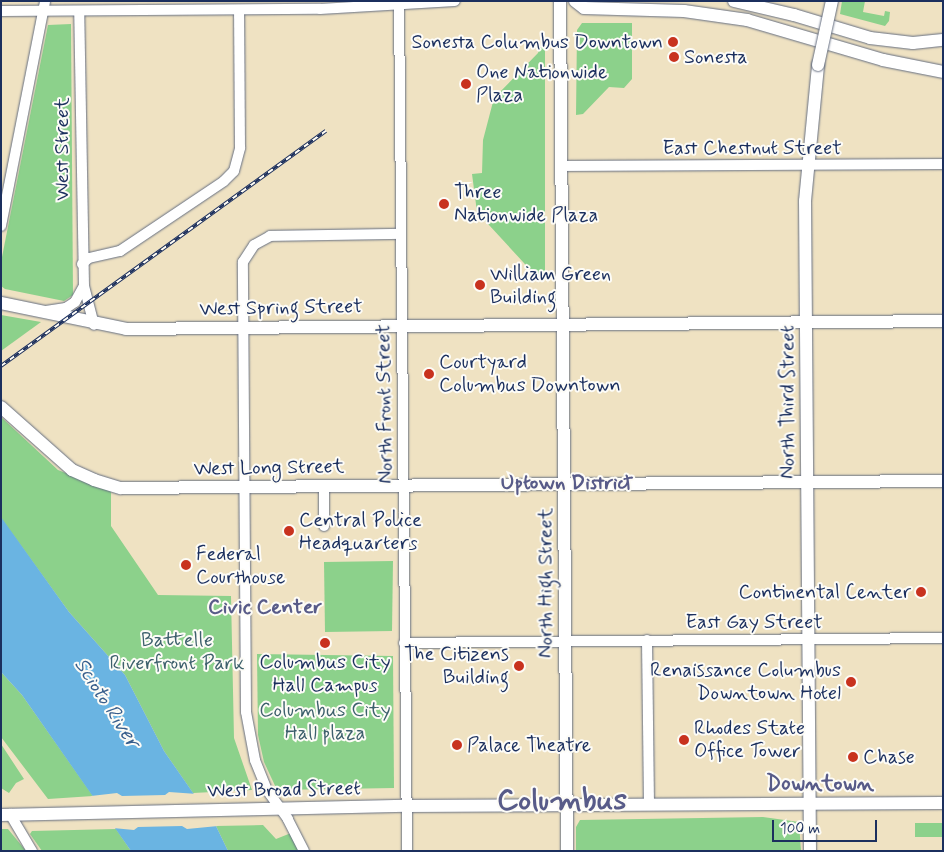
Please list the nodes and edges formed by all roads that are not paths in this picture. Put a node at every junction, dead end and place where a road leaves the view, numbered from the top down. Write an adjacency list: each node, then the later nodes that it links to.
1 (455, 1): 6 (street)
2 (560, 1): 17 (main road, North High Street)
3 (575, 1): 13 (main road)
4 (734, 1): 11 (main road)
5 (832, 1): 15 (main road, North Third Street, bridge)
6 (399, 2): 8 (street); 20 (street, North Front Street)
7 (44, 6): 9 (street); 10 (street); 18 (street)
8 (238, 10): 10 (street); 21 (street)
9 (1, 11)
10 (79, 11): 21 (street, West Street)
11 (870, 38): 12 (main road); 13 (main road)
12 (943, 40)
13 (855, 52): 14 (main road)
14 (943, 72)
15 (806, 164): 16 (street, East Chestnut Street); 17 (street, East Chestnut Street); 26 (main road, North Third Street)
16 (943, 164)
17 (562, 166): 28 (main road, North High Street)
18 (5, 182): 19 (street)
19 (1, 226)
20 (401, 234): 29 (street, North Front Street); 30 (street)
21 (82, 264): 22 (street, West Street)
22 (84, 286): 24 (street); 27 (street, West Street)
23 (1, 303): 24 (main road, West Spring Street)
24 (44, 312): 27 (main road, West Spring Street)
25 (943, 322): 26 (main road, West Spring Street)
26 (806, 323): 28 (main road, West Spring Street); 33 (main road, North Third Street)
27 (94, 325): 30 (main road, West Spring Street)
28 (563, 325): 29 (main road, West Spring Street); 34 (main road, North High Street)
29 (402, 326): 30 (main road, West Spring Street); 35 (street, North Front Street)
30 (243, 328): 36 (street)
31 (1, 407): 36 (main road, West Long Street)
32 (943, 481): 33 (main road, West Long Street)
33 (807, 482): 34 (main road, West Long Street); 40 (main road, North Third Street)
34 (564, 484): 35 (main road, West Long Street); 42 (main road, North High Street)
35 (404, 485): 37 (main road, West Long Street); 43 (street, North Front Street)
36 (245, 486): 37 (main road, West Long Street); 49 (street)
37 (324, 486): 38 (street)
38 (324, 526)
39 (943, 638): 40 (street, East Gay Street)
40 (808, 639): 41 (street, East Gay Street); 47 (main road, North Third Street)
41 (648, 640): 42 (street, East Gay Street); 46 (street)
42 (566, 641): 43 (street, East Gay Street); 45 (main road, North High Street)
43 (404, 643): 48 (street, North Front Street)
44 (943, 803): 47 (main road, West Broad Street)
45 (567, 805): 46 (main road, West Broad Street); 48 (main road, West Broad Street); 54 (main road, North High Street)
46 (649, 805): 47 (main road, West Broad Street)
47 (809, 805): 55 (main road, North Third Street)
48 (406, 806): 49 (main road, West Broad Street); 53 (street, North Front Street)
49 (281, 809): 50 (main road, West Broad Street); 52 (street)
50 (6, 814): 51 (street)
51 (32, 851)
52 (304, 851)
53 (406, 851)
54 (567, 851)
55 (810, 851)

